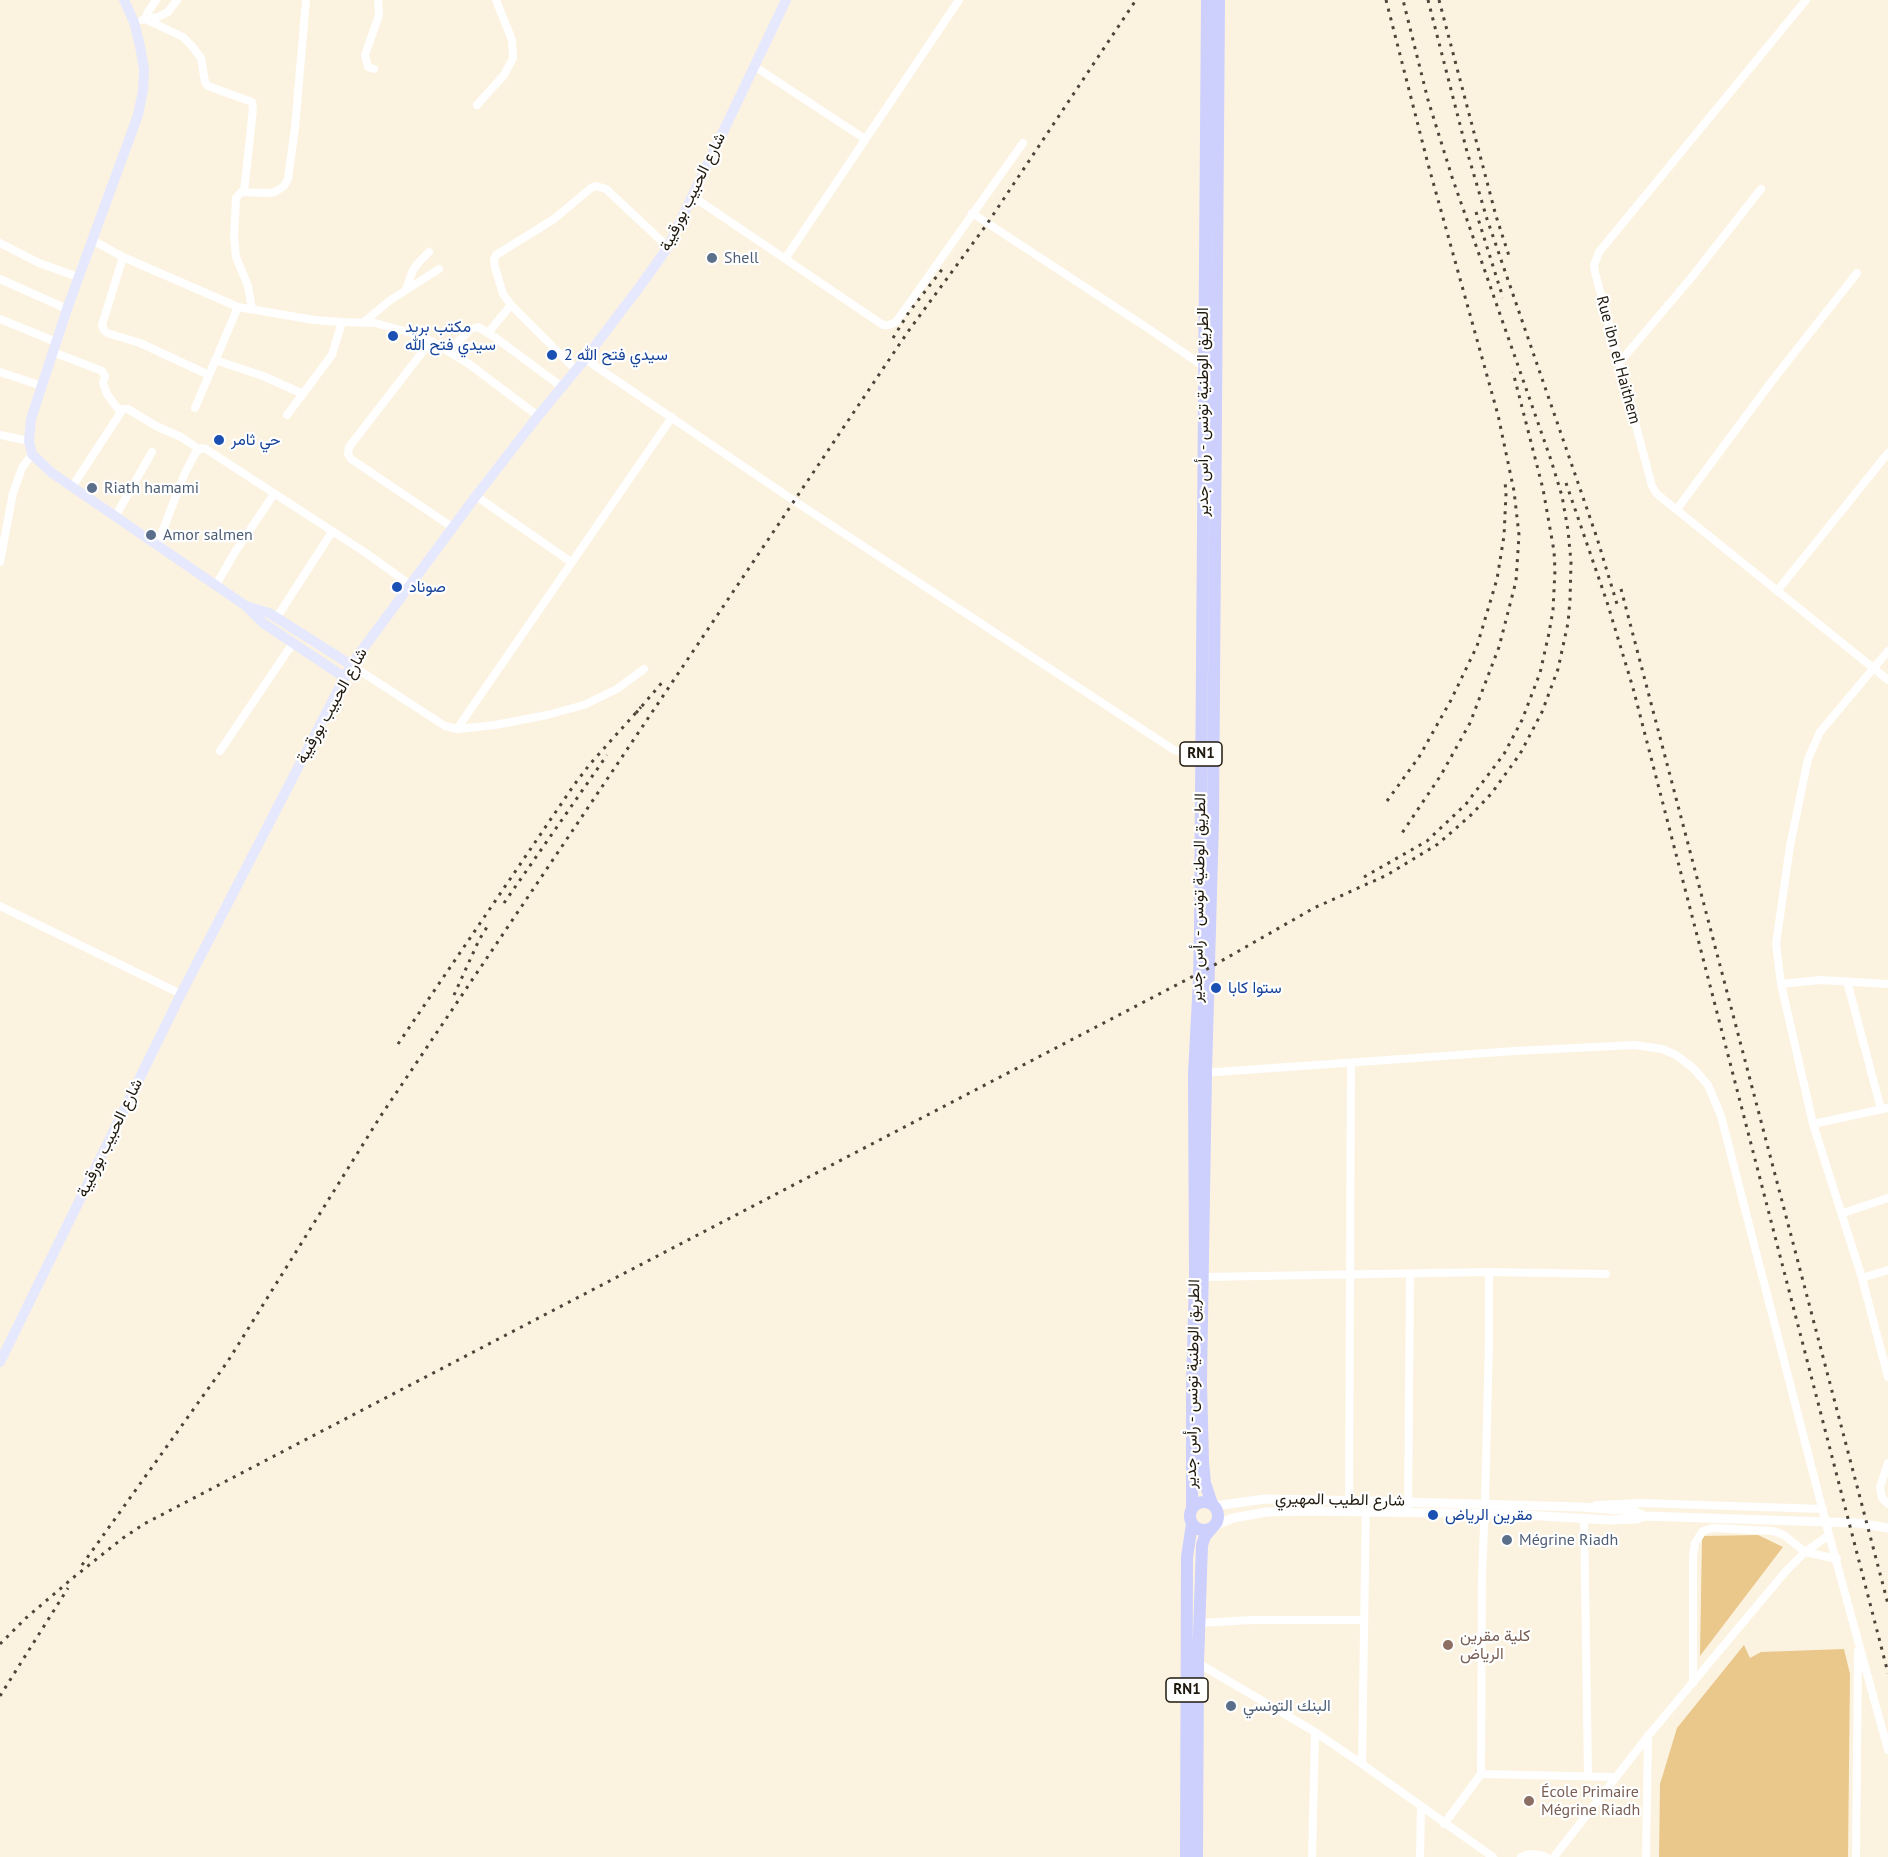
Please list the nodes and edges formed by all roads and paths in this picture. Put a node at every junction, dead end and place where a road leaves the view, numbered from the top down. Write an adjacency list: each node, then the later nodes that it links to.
1 (124, 0): 12 (main road)
2 (156, 0): 12 (street)
3 (177, 0): 12 (street)
4 (306, 0): 19 (street)
5 (378, 0): 14 (street)
6 (496, 0): 15 (street)
7 (786, 0): 13 (main road, شارع الحبيب بورقيبة)
8 (958, 0): 16 (street)
9 (1207, 0): 47 (main road, الطريق الوطنية تونس - رأس جدير / RN1)
10 (1219, 0): 50 (main road, الطريق الوطنية تونس - رأس جدير / RN1)
11 (1806, 0): 46 (street, Rue ibn el Haithem)
12 (140, 21): 19 (street); 22 (main road)
13 (754, 66): 16 (street); 20 (main road, شارع الحبيب بورقيبة)
14 (374, 69)
15 (477, 105)
16 (865, 139): 27 (street)
17 (1023, 143): 21 (street)
18 (1761, 189): 46 (street)
19 (244, 192): 36 (street)
20 (692, 196): 24 (main road, شارع الحبيب بورقيبة); 27 (street)
21 (972, 213): 27 (street); 47 (street)
22 (92, 240): 26 (street); 30 (main road)
23 (0, 243): 30 (street)
24 (668, 247): 33 (street); 44 (main road, شارع الحبيب بورقيبة)
25 (429, 252): 32 (street)
26 (123, 257): 34 (street); 51 (street)
27 (785, 259)
28 (439, 269): 32 (street)
29 (1857, 273): 69 (street)
30 (78, 277): 35 (main road)
31 (0, 279): 35 (street)
32 (406, 290): 39 (street)
33 (511, 305): 40 (street); 48 (street)
34 (238, 307): 36 (street); 45 (street)
35 (67, 309): 42 (main road)
36 (252, 309): 38 (street)
37 (0, 319): 42 (street)
38 (342, 322): 39 (street); 54 (street)
39 (364, 322): 41 (street)
40 (488, 333): 43 (street); 53 (street)
41 (431, 342): 43 (street); 71 (street)
42 (55, 347): 52 (main road); 56 (street)
43 (448, 351): 58 (street)
44 (585, 359): 48 (main road, شارع الحبيب بورقيبة); 59 (street)
45 (215, 360): 51 (street); 54 (street)
46 (1619, 363): 69 (street, Rue ibn el Haithem)
47 (1204, 367): 50 (street); 90 (main road, الطريق الوطنية تونس - رأس جدير / RN1)
48 (576, 370): 53 (main road, شارع الحبيب بورقيبة)
49 (0, 372): 52 (street)
50 (1216, 372): 90 (main road, الطريق الوطنية تونس - رأس جدير / RN1)
51 (209, 375): 55 (street)
52 (42, 386): 61 (main road)
53 (562, 387): 58 (main road, شارع الحبيب بورقيبة)
54 (303, 394): 57 (street)
55 (195, 408)
56 (120, 412): 62 (street); 66 (street)
57 (287, 415)
58 (538, 416): 68 (main road, شارع الحبيب بورقيبة)
59 (672, 417): 75 (street); 90 (street)
60 (0, 435): 61 (street)
61 (29, 441): 65 (main road)
62 (199, 449): 67 (street); 73 (street)
63 (152, 452): 70 (street)
64 (1888, 453): 78 (street)
65 (32, 454): 66 (main road); 74 (street)
66 (72, 487): 70 (main road)
67 (274, 494): 72 (street); 77 (street)
68 (476, 496): 71 (main road, شارع الحبيب بورقيبة); 75 (street)
69 (1677, 509): 78 (street, Rue ibn el Haithem)
70 (115, 517): 73 (main road)
71 (452, 527): 76 (main road, شارع الحبيب بورقيبة)
72 (332, 532): 76 (street); 80 (street)
73 (157, 545): 77 (main road)
74 (0, 562)
75 (571, 562): 88 (street)
76 (409, 584): 83 (main road, شارع الحبيب بورقيبة)
77 (216, 585): 79 (main road)
78 (1777, 591): 84 (street, Rue ibn el Haithem)
79 (246, 606): 80 (main road); 81 (main road)
80 (277, 617): 83 (main road)
81 (293, 643): 86 (main road); 89 (street)
82 (1888, 651): 84 (street)
83 (351, 665): 86 (main road, شارع الحبيب بورقيبة); 88 (street)
84 (1874, 668): 87 (street, Rue ibn el Haithem); 93 (street)
85 (644, 669): 88 (street)
86 (344, 677): 95 (main road, شارع الحبيب بورقيبة)
87 (1888, 680)
88 (457, 729)
89 (220, 751)
90 (1207, 755): 97 (main road, الطريق الوطنية تونس - رأس جدير / RN1)
91 (0, 906): 95 (street)
92 (1847, 981): 93 (street); 94 (street); 98 (street)
93 (1781, 984): 99 (street)
94 (1888, 984)
95 (181, 994): 109 (main road, شارع الحبيب بورقيبة)
96 (1351, 1063): 97 (street); 106 (street); 120 (street)
97 (1200, 1073): 107 (main road, الطريق الوطنية تونس - رأس جدير / RN1); 117 (main road, الطريق الوطنية تونس - رأس جدير / RN1)
98 (1885, 1108): 99 (street)
99 (1813, 1124): 101 (street)
100 (1888, 1198): 101 (street)
101 (1843, 1213): 108 (street)
102 (1888, 1270): 108 (street)
103 (1488, 1272): 104 (street); 105 (street); 119 (street)
104 (1410, 1274): 106 (street); 116 (street)
105 (1606, 1274)
106 (1350, 1275): 107 (street); 112 (street)
107 (1203, 1277): 115 (main road, الطريق الوطنية تونس - رأس جدير / RN1)
108 (1862, 1278): 110 (street)
109 (0, 1362)
110 (1888, 1377)
111 (1888, 1463): 114 (street)
112 (1350, 1500): 113 (street, شارع الطيب المهيري); 115 (street, شارع الطيب المهيري); 121 (street)
113 (1366, 1501): 116 (street, شارع الطيب المهيري); 122 (street)
114 (1888, 1504)
115 (1213, 1505): 117 (main road); 126 (main road, RN1)
116 (1408, 1507): 119 (street, شارع الطيب المهيري); 122 (street, شارع الطيب المهيري)
117 (1192, 1508): 125 (main road, RN1)
118 (1581, 1508): 119 (street, شارع الطيب المهيري); 120 (street); 123 (street, شارع الطيب المهيري)
119 (1485, 1509): 124 (street, شارع الطيب المهيري); 140 (street)
120 (1823, 1509): 128 (street)
121 (1349, 1512): 122 (street, شارع الطيب المهيري); 126 (street, شارع الطيب المهيري)
122 (1365, 1512): 131 (street)
123 (1644, 1516): 124 (street, شارع الطيب المهيري); 127 (street)
124 (1584, 1518): 141 (street)
125 (1192, 1524): 126 (main road); 145 (main road, RN1)
126 (1213, 1527): 132 (main road, RN1)
127 (1888, 1527)
128 (1829, 1535): 129 (street); 130 (street)
129 (1805, 1552): 130 (street); 135 (street); 135 (street)
130 (1837, 1559): 133 (street)
131 (1363, 1620): 132 (street); 139 (street)
132 (1200, 1623): 134 (main road, RN1)
133 (1858, 1641): 138 (street); 154 (street)
134 (1198, 1663): 136 (street); 146 (main road, RN1)
135 (1693, 1683): 137 (street)
136 (1315, 1732): 139 (street); 147 (street)
137 (1648, 1736): 142 (street); 153 (street)
138 (1888, 1750)
139 (1362, 1764): 143 (street)
140 (1481, 1774): 141 (street); 144 (street)
141 (1588, 1776): 142 (street)
142 (1617, 1777): 152 (street)
143 (1421, 1807): 144 (street); 148 (street)
144 (1444, 1824): 149 (street)
145 (1186, 1857)
146 (1197, 1857)
147 (1312, 1857)
148 (1420, 1857)
149 (1493, 1857)
150 (1521, 1857): 151 (street)
151 (1546, 1857)
152 (1554, 1857)
153 (1646, 1857)
154 (1856, 1857)

